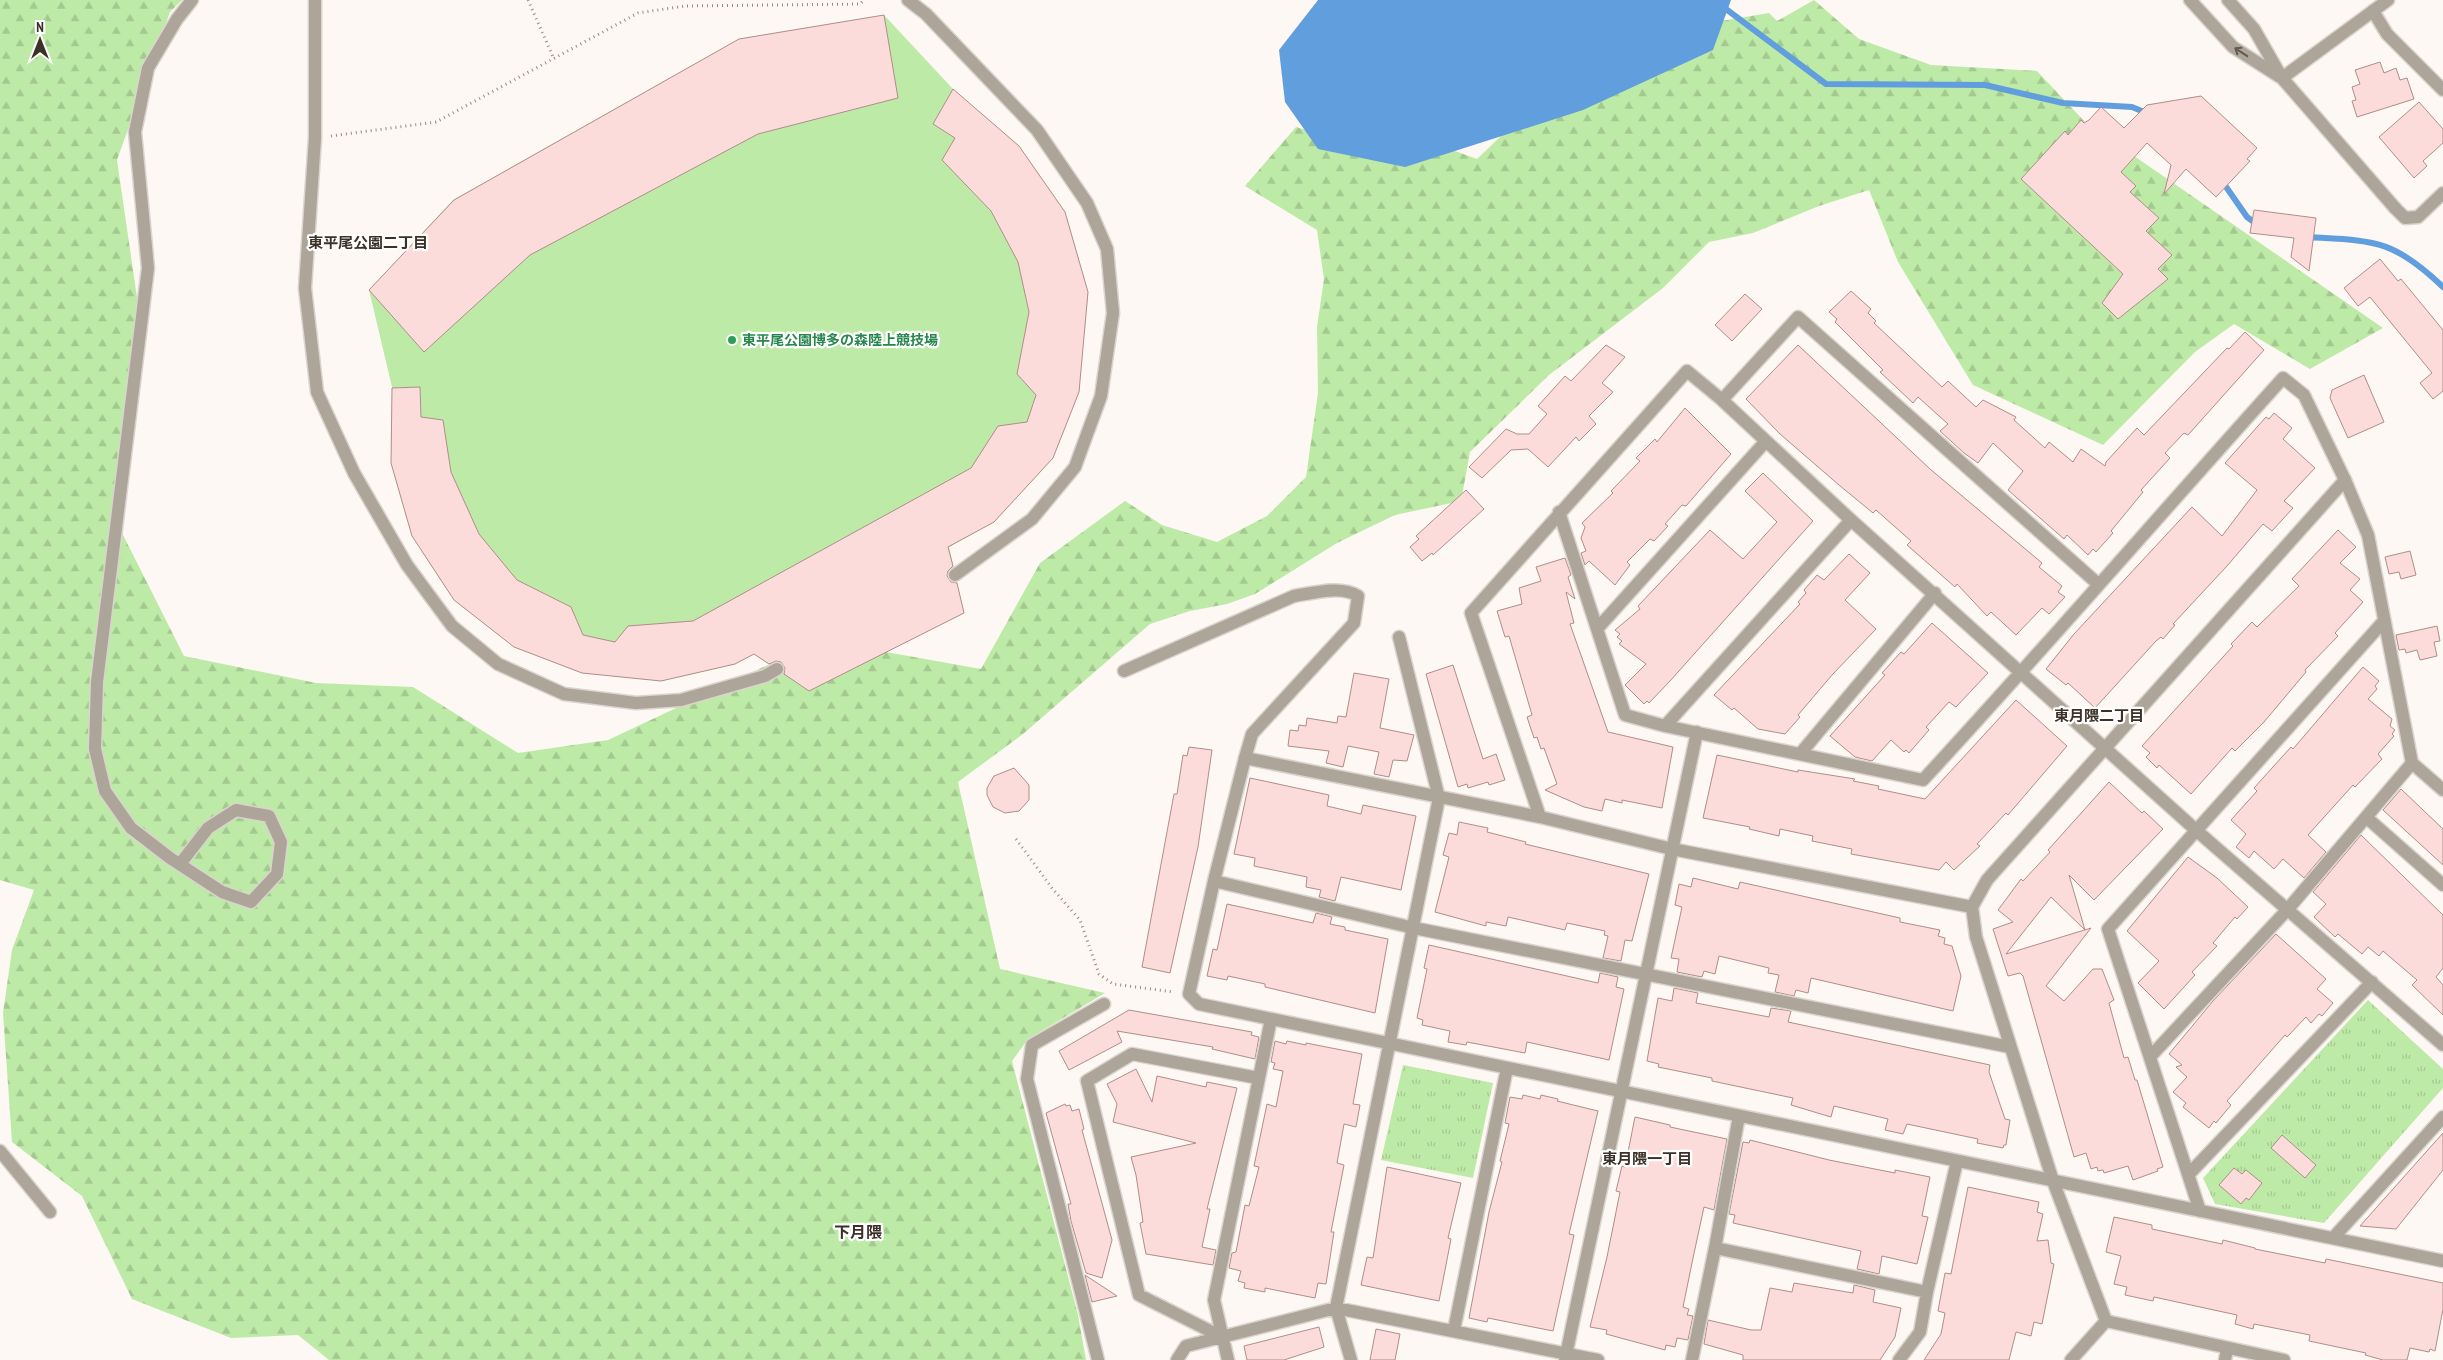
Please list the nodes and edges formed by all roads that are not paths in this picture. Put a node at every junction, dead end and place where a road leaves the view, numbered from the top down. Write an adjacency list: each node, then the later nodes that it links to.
1 (192, 0): 37 (street)
2 (315, 0): 22 (street)
3 (908, 0): 16 (street)
4 (2190, 0): 8 (street, one-way to 4)
5 (2228, 0): 8 (street)
6 (2388, 0): 7 (street)
7 (2374, 11): 8 (street); 9 (street)
8 (2282, 78): 10 (street)
9 (2443, 90)
10 (2443, 194)
11 (1722, 400): 12 (street); 14 (street); 17 (street)
12 (1766, 440): 15 (street); 20 (street)
13 (2345, 480): 17 (street); 19 (street); 27 (street)
14 (1559, 512): 20 (street); 34 (street)
15 (1851, 520): 18 (street); 25 (street)
16 (955, 575)
17 (2098, 584): 24 (street)
18 (1935, 593): 24 (street); 28 (street)
19 (2383, 622): 30 (street); 35 (street)
20 (1597, 629): 25 (street)
21 (1399, 637): 32 (street)
22 (777, 669)
23 (1124, 671): 29 (street)
24 (2021, 674): 27 (street); 28 (street)
25 (1665, 726): 26 (street)
26 (1697, 732): 28 (street); 36 (street)
27 (2106, 748): 35 (street); 40 (street)
28 (1800, 754)
29 (1245, 758): 32 (street); 38 (street)
30 (2412, 763): 31 (street); 33 (street)
31 (2443, 790)
32 (1438, 798): 34 (street); 42 (street)
33 (2366, 817): 39 (street); 41 (street)
34 (1540, 818): 36 (street)
35 (2197, 831): 41 (street); 50 (street)
36 (1672, 849): 40 (street); 43 (street)
37 (180, 864): 37 (street)
38 (1214, 881): 42 (street); 46 (street)
39 (2443, 885)
40 (1972, 907): 49 (street)
41 (2288, 909): 44 (street); 50 (street)
42 (1414, 928): 43 (street); 47 (street)
43 (1646, 974): 49 (street); 53 (street)
44 (2372, 982): 48 (street); 58 (street)
45 (1104, 1004): 72 (street)
46 (1271, 1019): 47 (street); 52 (street)
47 (1390, 1044): 51 (street); 66 (street)
48 (2443, 1045)
49 (2010, 1047): 59 (street)
50 (2150, 1057): 58 (street)
51 (1506, 1068): 53 (street); 68 (street)
52 (1258, 1078): 69 (street); 69 (street)
53 (1621, 1092): 54 (street); 71 (street)
54 (1739, 1116): 57 (street); 63 (street)
55 (2443, 1117): 62 (street)
56 (0, 1151): 61 (street)
57 (1957, 1161): 59 (street); 65 (street)
58 (2189, 1174): 60 (street)
59 (2053, 1181): 60 (street); 67 (street)
60 (2200, 1211): 62 (street)
61 (50, 1212)
62 (2333, 1238): 64 (street)
63 (1715, 1248): 65 (street); 77 (street)
64 (2443, 1261)
65 (1927, 1292): 78 (street)
66 (1336, 1308): 68 (street); 69 (street); 75 (street)
67 (2106, 1321): 70 (street); 79 (street)
68 (1454, 1330): 71 (street)
69 (1222, 1337): 73 (street); 74 (street)
70 (2226, 1354): 80 (street)
71 (1565, 1356): 76 (street)
72 (1098, 1360)
73 (1177, 1360)
74 (1228, 1360)
75 (1351, 1360)
76 (1598, 1360)
77 (1692, 1360)
78 (1899, 1360)
79 (2071, 1360)
80 (2284, 1360)

